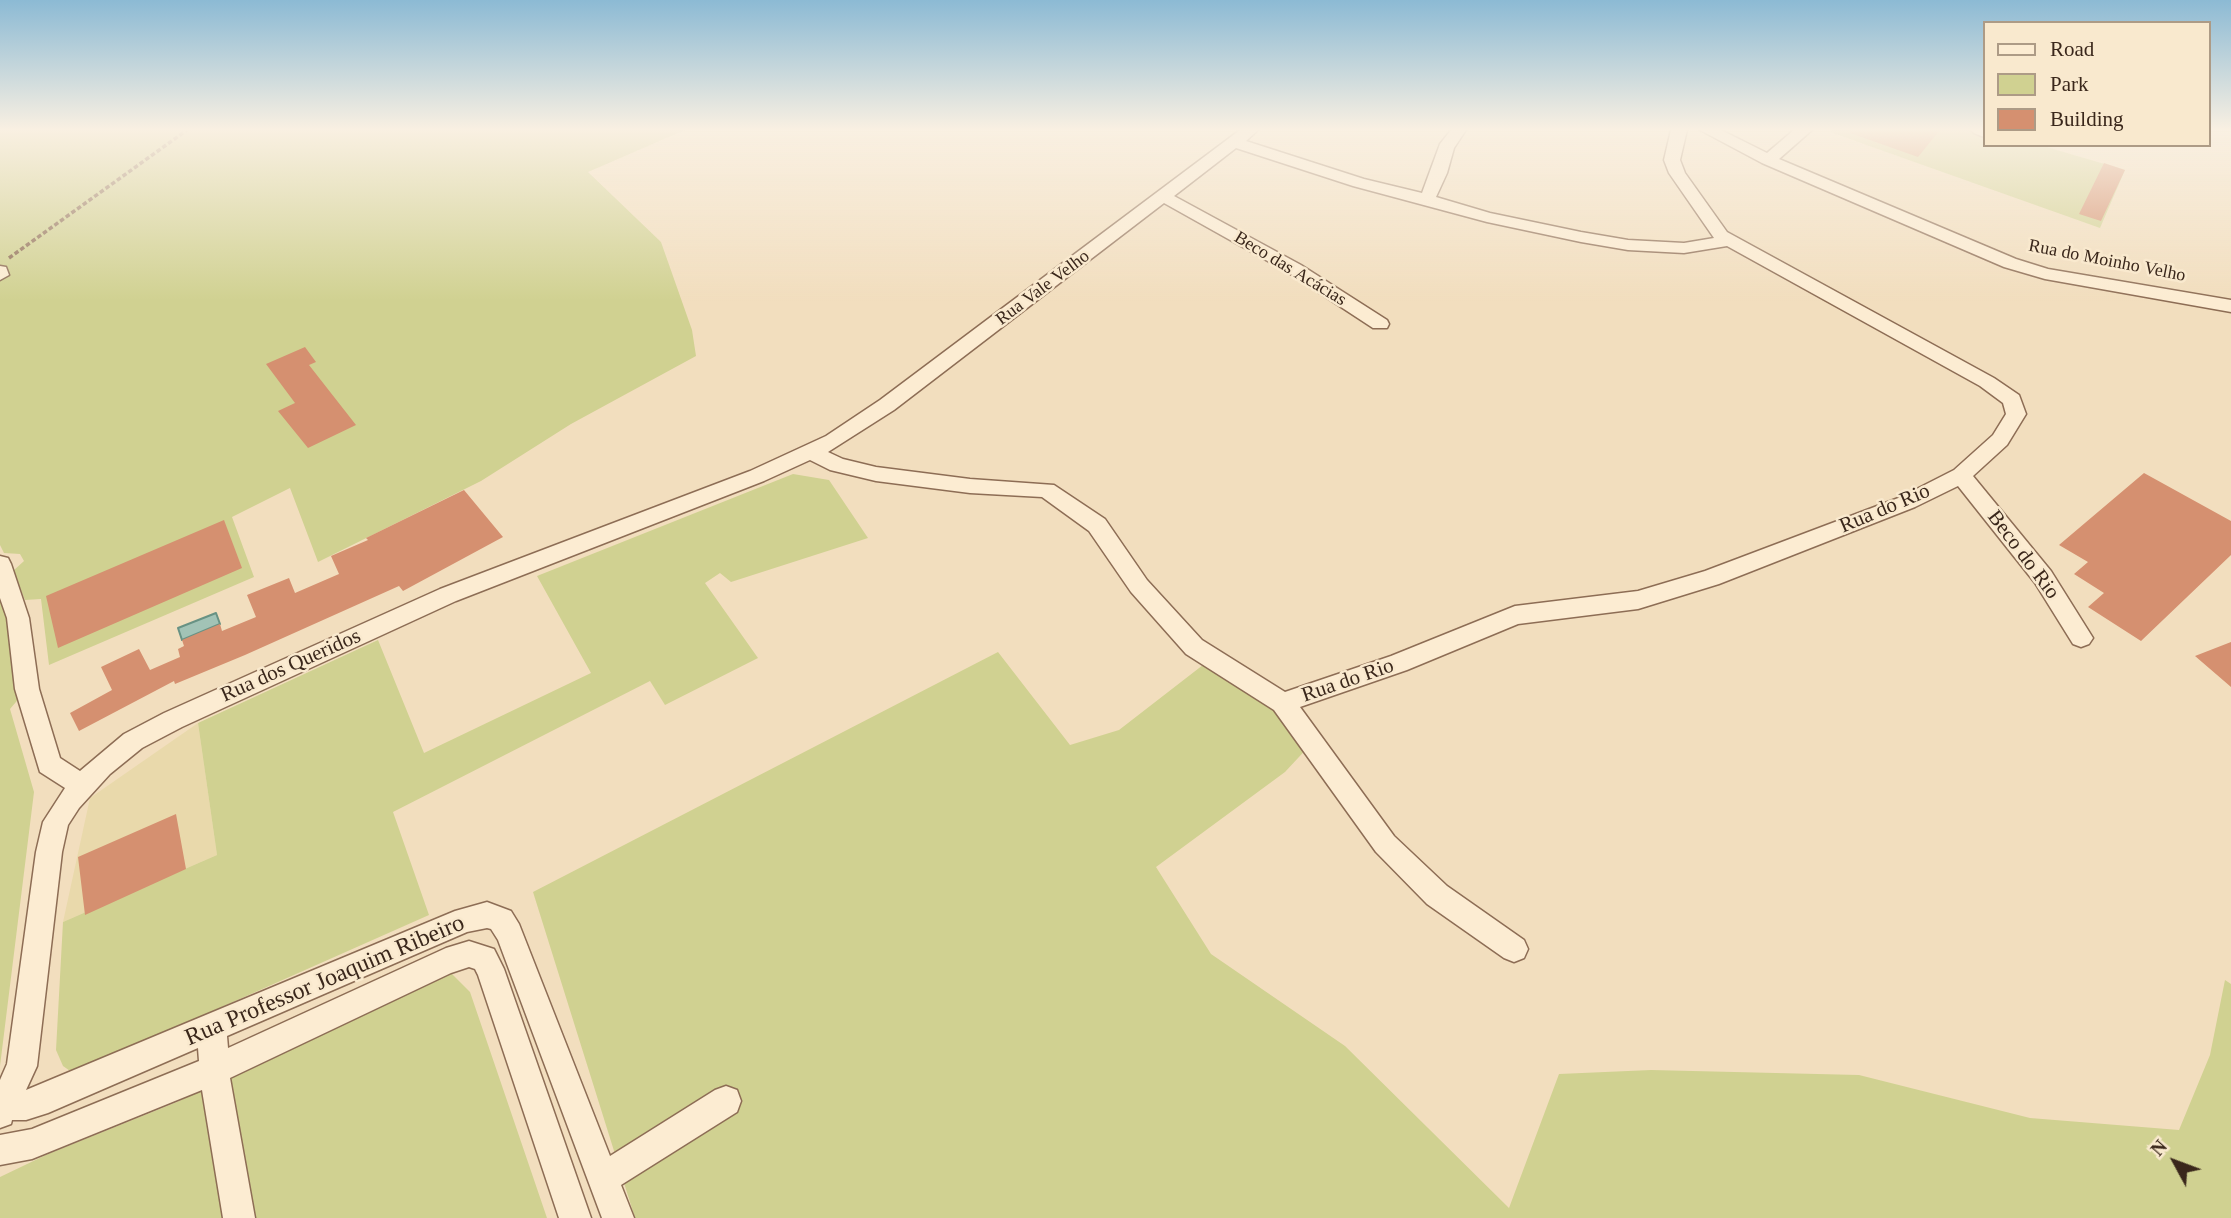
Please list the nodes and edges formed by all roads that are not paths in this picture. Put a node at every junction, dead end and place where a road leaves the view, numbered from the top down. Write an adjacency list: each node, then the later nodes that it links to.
1 (1175, 187): 6 (street, Rua Vale Velho)
2 (1378, 187): 7 (street)
3 (1433, 187): 7 (street)
4 (1686, 187): 8 (street, Rua do Rio)
5 (1831, 187): 9 (street, Rua do Moinho Velho)
6 (1162, 197): 10 (street, Beco das Acácias); 11 (street, Rua Vale Velho)
7 (1427, 199): 8 (street)
8 (1728, 241): 12 (street, Rua do Rio)
9 (2231, 306)
10 (1380, 324)
11 (822, 446): 15 (street); 16 (street, Rua dos Queridos)
12 (1961, 475): 14 (street, Beco do Rio); 15 (street, Rua do Rio)
13 (0, 564): 16 (street)
14 (2081, 638)
15 (1283, 703): 17 (street)
16 (81, 785): 23 (street, Rua dos Queridos)
17 (1514, 949)
18 (297, 992): 19 (street, Rua Professor Joaquim Ribeiro); 20 (street); 25 (street, Rua Professor Joaquim Ribeiro)
19 (212, 1030): 21 (street); 23 (street, Rua Professor Joaquim Ribeiro)
20 (301, 1031): 21 (street, Rua Professor Joaquim Ribeiro); 27 (street, Rua Professor Joaquim Ribeiro)
21 (214, 1070): 24 (street, Rua Professor Joaquim Ribeiro); 26 (street)
22 (726, 1101): 25 (street)
23 (3, 1109)
24 (0, 1150)
25 (603, 1178): 28 (street, Rua Professor Joaquim Ribeiro)
26 (239, 1218)
27 (575, 1218)
28 (618, 1218)

